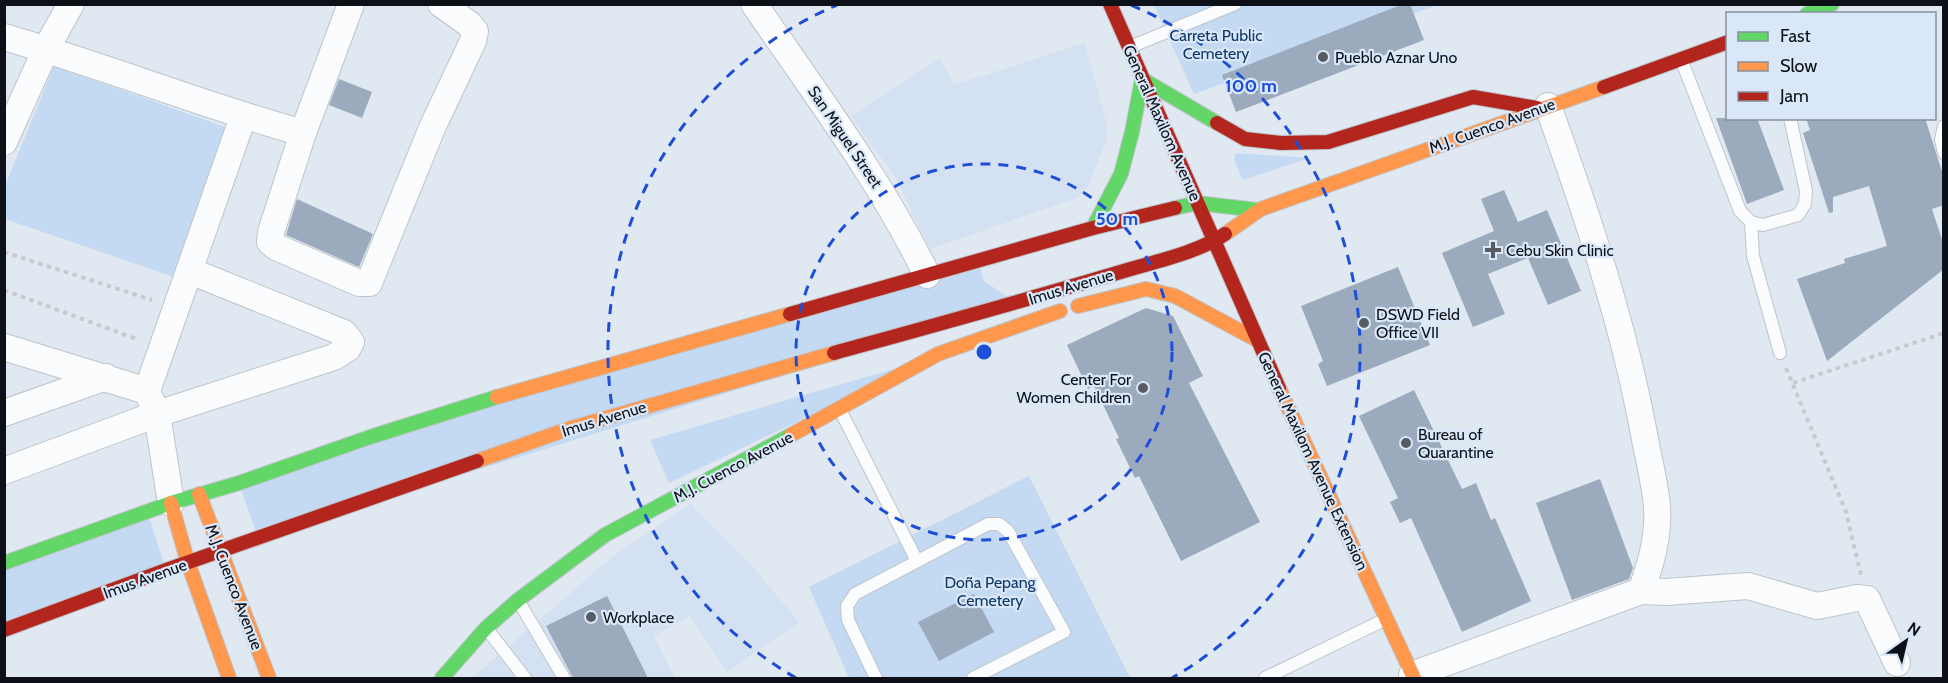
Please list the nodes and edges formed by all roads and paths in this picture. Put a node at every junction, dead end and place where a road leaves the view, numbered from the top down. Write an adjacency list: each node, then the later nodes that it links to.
1 (70, 4): 12 (street)
2 (351, 4): 19 (street)
3 (441, 4): 19 (street)
4 (754, 4): 29 (street, San Miguel Street)
5 (1110, 4): 11 (main road, General Maxilom Avenue)
6 (1234, 4): 11 (lane)
7 (1832, 4): 8 (main road)
8 (1812, 12)
9 (4, 37): 12 (street)
10 (1726, 43): 13 (main road, M.J. Cuenco Avenue)
11 (1128, 48): 14 (main road, General Maxilom Avenue)
12 (46, 49): 16 (street); 20 (street)
13 (1680, 58): 15 (main road, M.J. Cuenco Avenue); 24 (lane)
14 (1142, 79): 15 (main road); 22 (main road, General Maxilom Avenue); 25 (main road)
15 (1543, 107): 23 (main road, M.J. Cuenco Avenue); 55 (street)
16 (243, 117): 19 (street); 28 (street)
17 (1790, 120): 24 (lane)
18 (1944, 126): 21 (lane)
19 (303, 133)
20 (4, 142)
21 (1944, 153)
22 (1197, 203): 23 (main road, M.J. Cuenco Avenue); 25 (main road); 26 (main road, General Maxilom Avenue)
23 (1257, 210): 26 (main road, M.J. Cuenco Avenue)
24 (1751, 222): 38 (lane)
25 (1093, 228): 29 (main road)
26 (1214, 242): 31 (main road, Imus Avenue); 35 (main road, General Maxilom Avenue Extension)
27 (4, 252): 32 (path)
28 (190, 271): 32 (street); 46 (street)
29 (927, 275): 49 (main road)
30 (4, 290): 37 (path)
31 (1016, 303): 33 (main road); 51 (main road, Imus Avenue)
32 (176, 308): 37 (street)
33 (1060, 311): 35 (main road); 44 (main road, M.J. Cuenco Avenue)
34 (1944, 333): 42 (path)
35 (1257, 340): 58 (main road, General Maxilom Avenue Extension)
36 (4, 347): 39 (street)
37 (161, 349): 43 (street)
38 (1780, 353): 42 (path)
39 (33, 358): 40 (street); 41 (street)
40 (4, 368)
41 (106, 377): 43 (street); 45 (street)
42 (1793, 383): 56 (path)
43 (147, 391): 46 (street)
44 (839, 409): 52 (lane); 57 (main road, M.J. Cuenco Avenue)
45 (4, 413)
46 (157, 414): 47 (street); 48 (street)
47 (166, 461): 49 (street); 50 (street)
48 (4, 471)
49 (200, 494): 50 (main road); 51 (main road, M.J. Cuenco Avenue)
50 (171, 503): 53 (main road); 54 (main road, M.J. Cuenco Avenue)
51 (220, 552): 54 (main road, Imus Avenue); 65 (main road, M.J. Cuenco Avenue)
52 (917, 561): 62 (lane); 69 (lane)
53 (4, 563)
54 (188, 563): 60 (main road, Imus Avenue); 64 (main road, M.J. Cuenco Avenue)
55 (1641, 591): 56 (street); 63 (street)
56 (1867, 599): 61 (street)
57 (518, 600): 59 (main road, M.J. Cuenco Avenue); 68 (lane)
58 (1387, 619): 63 (main road, General Maxilom Avenue Extension); 70 (lane)
59 (486, 628): 66 (main road, M.J. Cuenco Avenue); 67 (lane)
60 (4, 630)
61 (1898, 663)
62 (981, 677)
63 (1413, 677)
64 (229, 678)
65 (269, 678)
66 (442, 678)
67 (525, 678)
68 (564, 678)
69 (876, 678)
70 (1265, 678)

